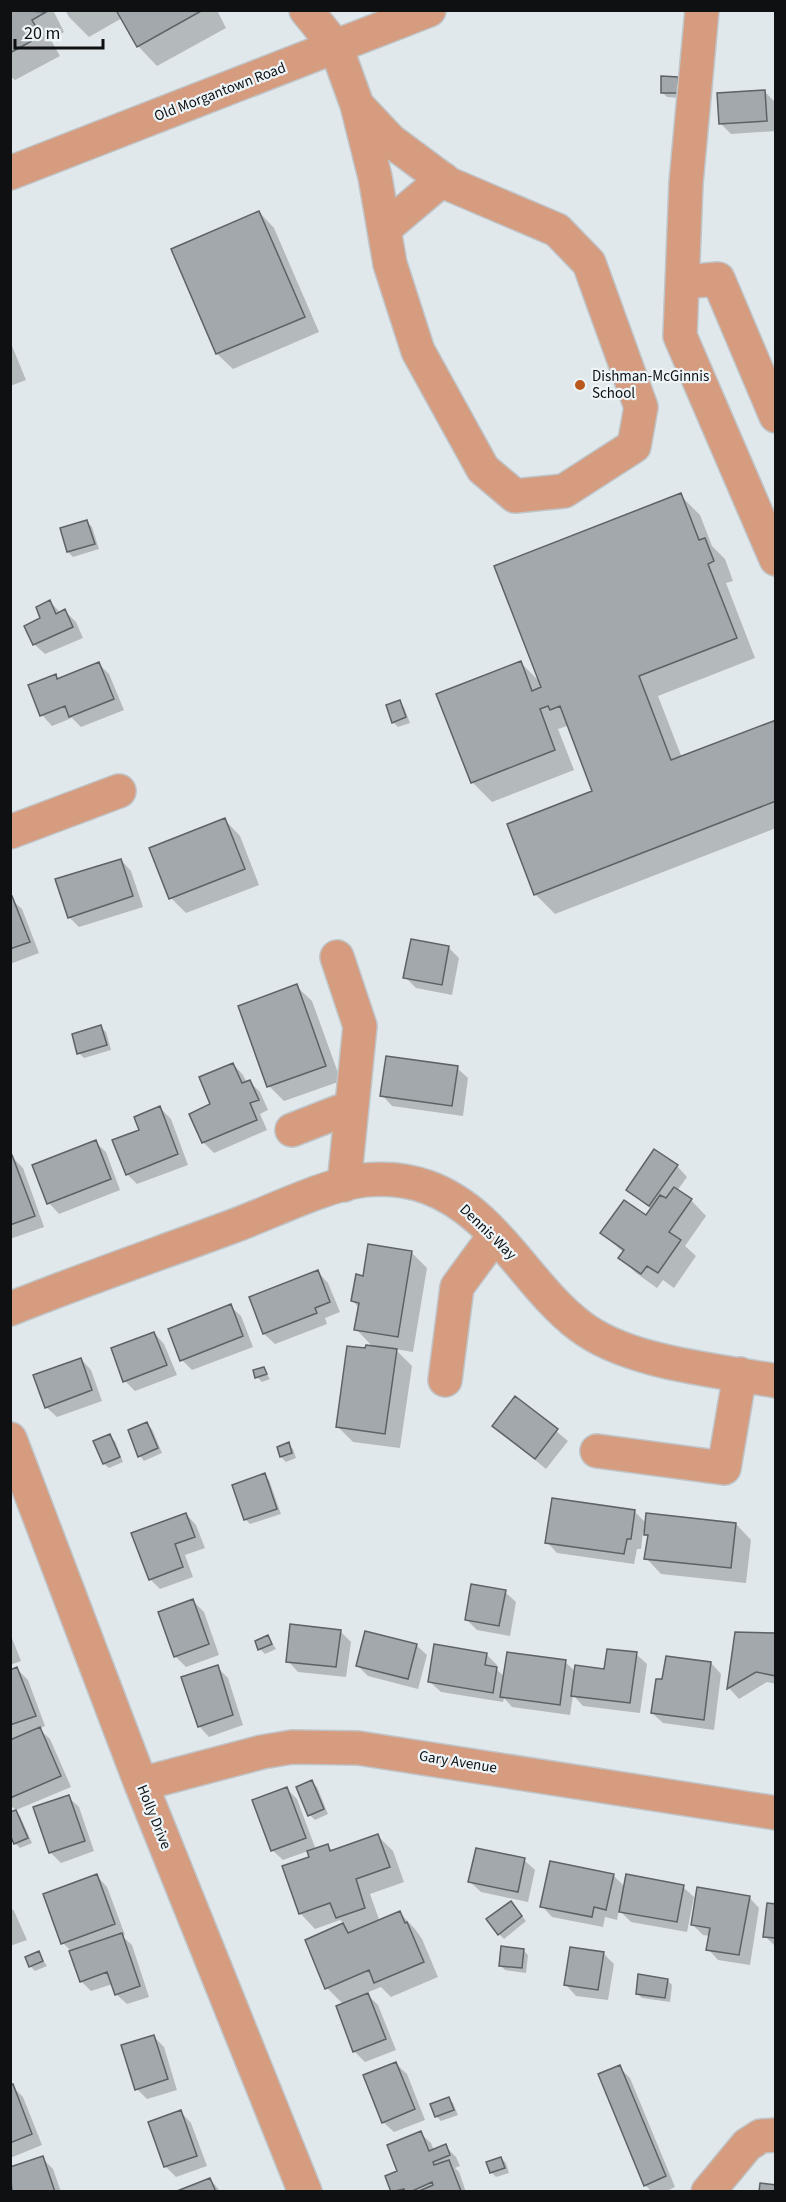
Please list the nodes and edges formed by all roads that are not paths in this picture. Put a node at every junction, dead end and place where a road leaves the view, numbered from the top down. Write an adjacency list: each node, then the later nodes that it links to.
1 (306, 10): 4 (street)
2 (429, 10): 4 (street, Old Morgantown Road)
3 (702, 10): 9 (street)
4 (336, 47): 5 (street); 6 (street, Old Morgantown Road)
5 (357, 105): 7 (street); 8 (street)
6 (10, 173)
7 (443, 179): 8 (street); 8 (street)
8 (384, 229)
9 (683, 282): 10 (street); 11 (street)
10 (776, 416)
11 (776, 559)
12 (119, 791): 13 (street)
13 (10, 832)
14 (337, 957): 15 (street)
15 (351, 1107): 16 (street); 17 (street)
16 (292, 1130)
17 (344, 1185): 18 (street, Dennis Way); 19 (street, Dennis Way)
18 (495, 1235): 20 (street, Dennis Way); 21 (street)
19 (10, 1309)
20 (740, 1374): 22 (street, Dennis Way); 24 (street)
21 (445, 1380)
22 (776, 1381)
23 (10, 1439): 25 (street, Holly Drive)
24 (597, 1451)
25 (141, 1785): 26 (street, Gary Avenue); 28 (street, Holly Drive)
26 (776, 1813)
27 (776, 2135): 29 (street)
28 (305, 2192)
29 (708, 2192)

